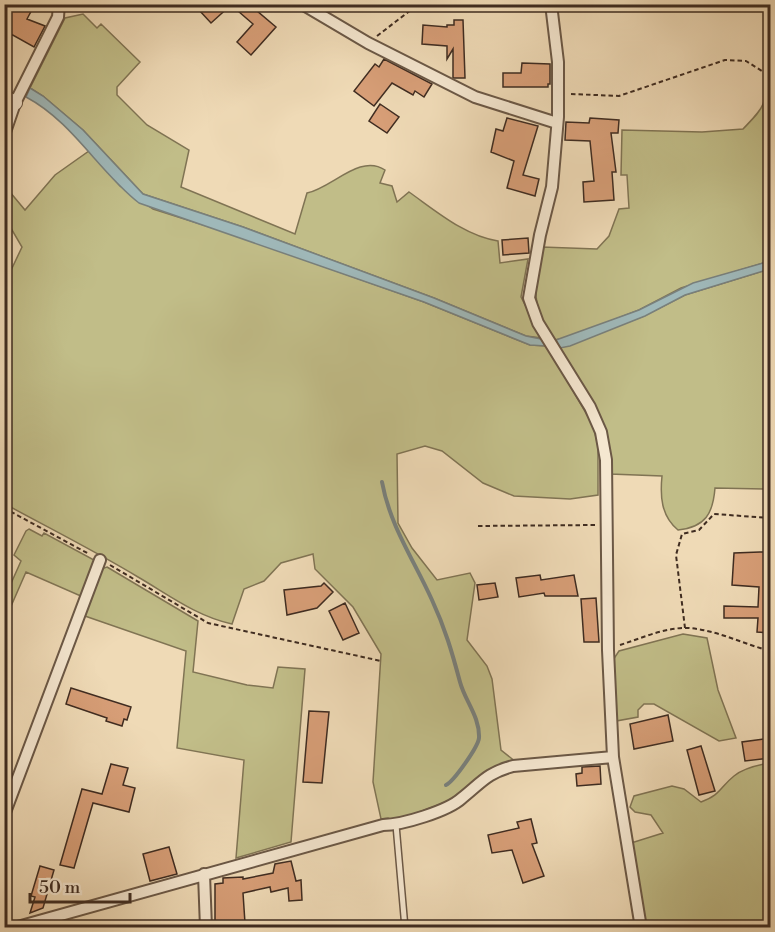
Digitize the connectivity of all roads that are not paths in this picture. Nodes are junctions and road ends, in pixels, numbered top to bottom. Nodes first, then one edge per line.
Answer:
1 (59, 4) edge
2 (303, 4) edge
3 (551, 4) edge
4 (10, 100) edge
5 (557, 123) junction
6 (4, 135) edge
7 (100, 560) road end
8 (613, 757) junction
9 (4, 815) edge
10 (396, 825) junction
11 (204, 874) junction
12 (14, 927) edge
13 (206, 927) edge
14 (405, 927) edge
15 (641, 927) edge

1 - 4 street
2 - 5 street
3 - 5 street
4 - 6 street
5 - 8 street
7 - 9 street
8 - 10 street
8 - 15 street
10 - 11 street
10 - 14 lane
11 - 12 street
11 - 13 street

